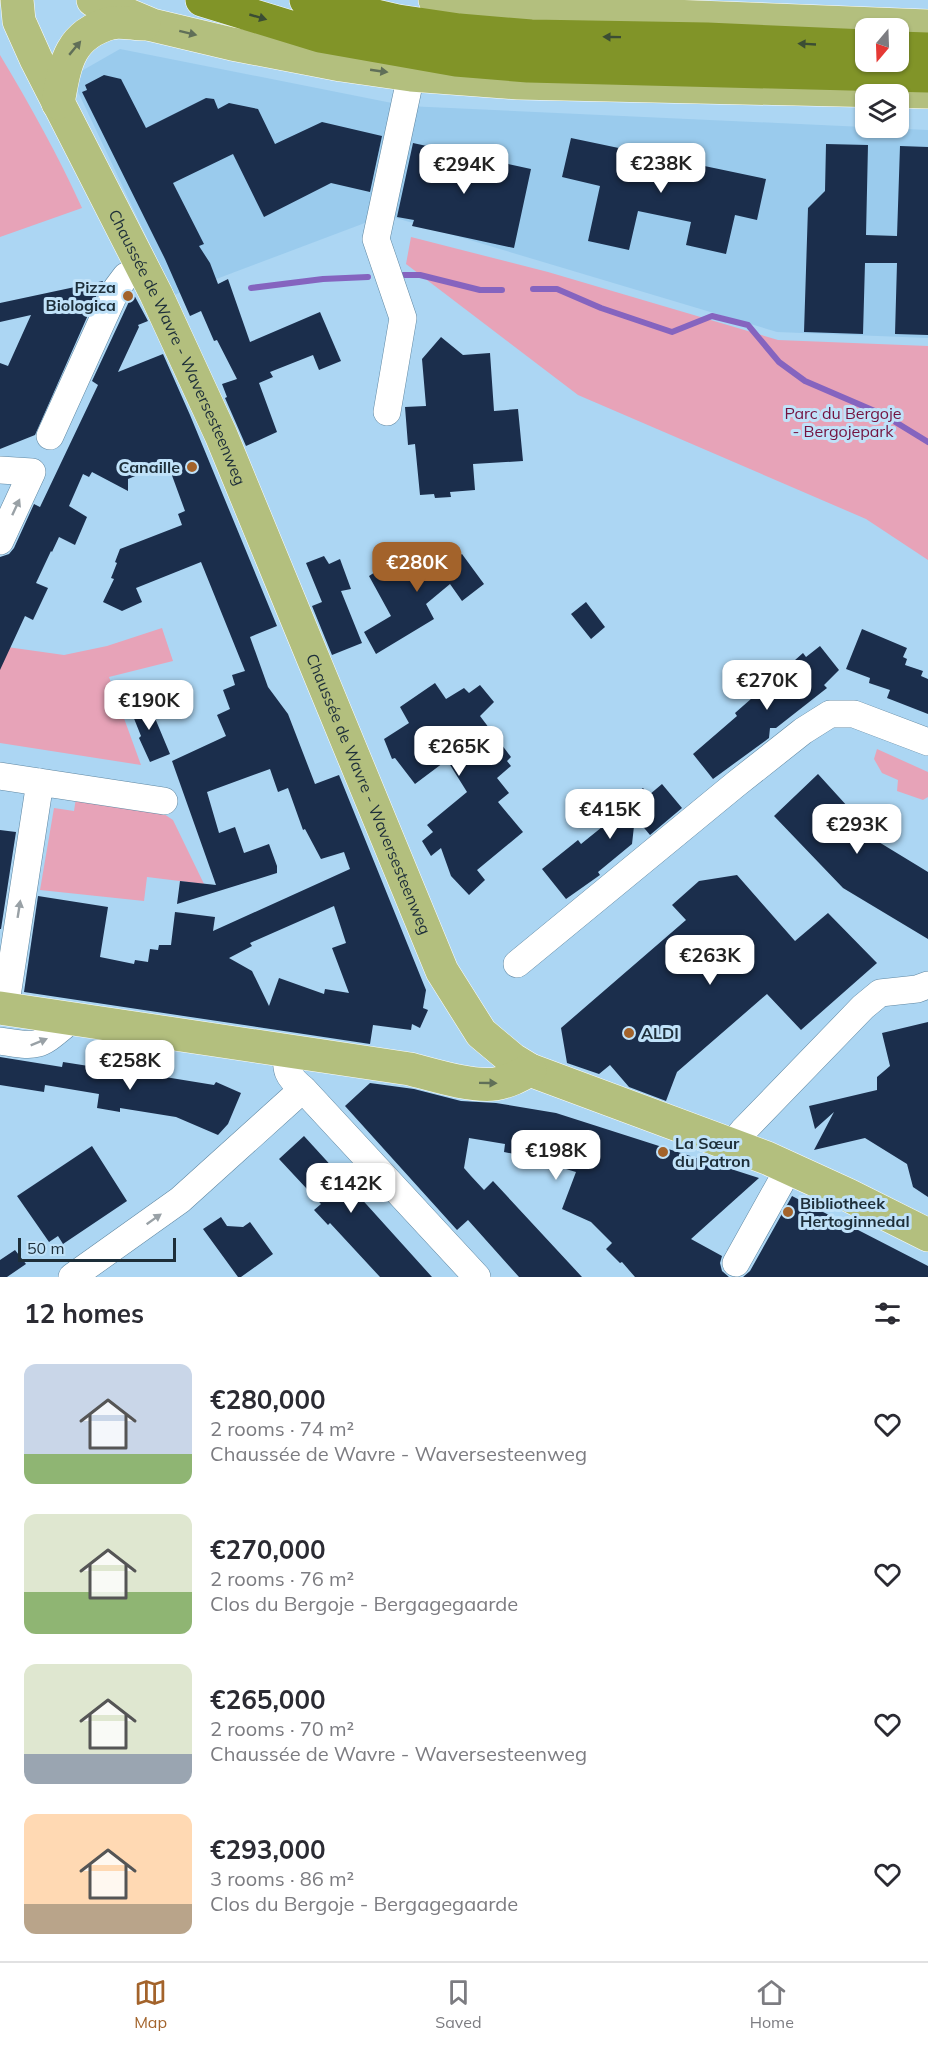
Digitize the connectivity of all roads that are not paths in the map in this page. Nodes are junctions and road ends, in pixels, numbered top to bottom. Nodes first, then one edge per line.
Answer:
1 (17, 0) edge
2 (202, 0) edge
3 (306, 0) edge
4 (435, 0) edge
5 (98, 2) edge
6 (152, 25) junction
7 (928, 26) edge
8 (855, 46) edge
9 (909, 48) edge
10 (928, 49) edge
11 (411, 75) junction
12 (928, 76) edge
13 (928, 92) edge
14 (58, 103) junction
15 (142, 268) junction
16 (387, 412) dead end
17 (50, 436) dead end
18 (0, 470) edge
19 (0, 541) edge
20 (928, 742) edge
21 (0, 776) edge
22 (40, 782) junction
23 (164, 801) dead end
24 (6, 948) edge
25 (518, 964) dead end
26 (928, 985) edge
27 (2, 1008) edge
28 (72, 1019) junction
29 (0, 1041) edge
30 (495, 1045) junction
31 (287, 1050) junction
32 (410, 1069) junction
33 (530, 1070) junction
34 (303, 1089) junction
35 (731, 1145) junction
36 (789, 1168) junction
37 (928, 1235) edge
38 (736, 1263) dead end
39 (72, 1277) edge
40 (477, 1277) edge

1 - 14 main road, Chaussée de Wavre - Waversesteenweg
2 -> 12 highway
8 -> 3 highway
4 - 7 main road
5 - 6 main road
6 -> 11 main road
14 -> 6 main road
9 - 10 highway
11 - 13 main road
11 - 16 street
14 - 15 main road, Chaussée de Wavre - Waversesteenweg
15 - 17 street
15 - 30 main road, Chaussée de Wavre - Waversesteenweg
19 -> 18 street
20 - 25 street
21 - 22 street
22 - 23 street
24 -> 22 street
24 - 27 street
26 - 35 street
27 - 28 main road
29 -> 28 street
28 - 31 main road
30 - 32 main road
30 - 33 main road, Chaussée de Wavre - Waversesteenweg
31 - 32 main road
31 - 34 street
32 -> 33 main road
33 - 35 main road, Chaussée de Wavre - Waversesteenweg
39 -> 34 street
34 - 40 street
35 - 36 main road, Chaussée de Wavre - Waversesteenweg
36 - 37 main road, Chaussée de Wavre - Waversesteenweg
36 - 38 street

